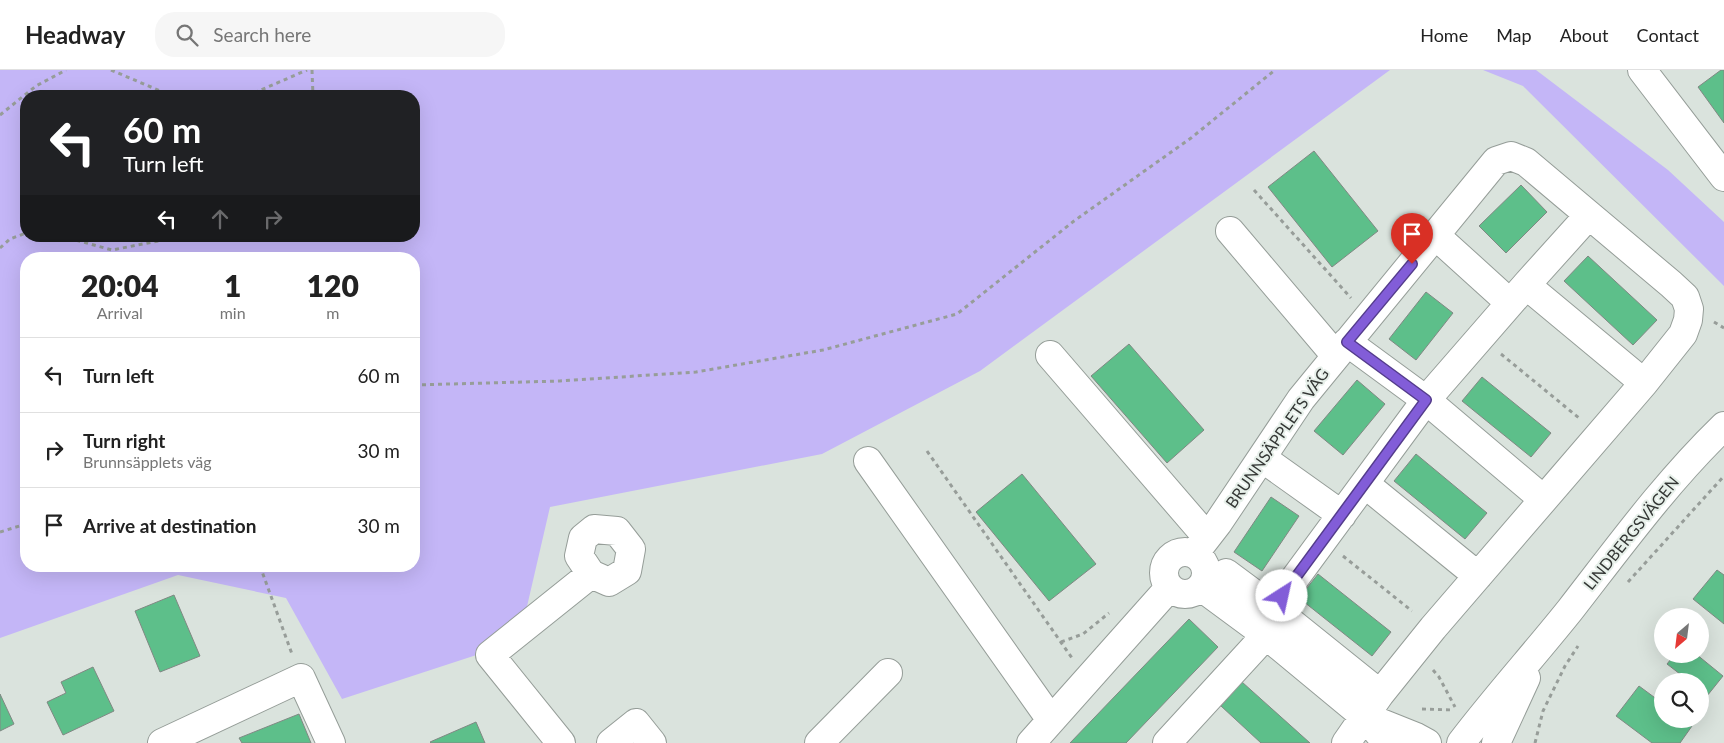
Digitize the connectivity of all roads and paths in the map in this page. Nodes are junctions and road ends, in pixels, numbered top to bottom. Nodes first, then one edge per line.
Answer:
1 (66, 70) edge
2 (111, 70) edge
3 (307, 70) edge
4 (312, 70) edge
5 (1275, 70) edge
6 (1642, 70) edge
7 (31, 90) edge
8 (158, 90) edge
9 (262, 90) edge
10 (313, 90) edge
11 (20, 99) edge
12 (0, 115) edge
13 (1724, 177) edge
14 (1254, 190) dead end
15 (1589, 215) junction
16 (1230, 231) dead end
17 (20, 235) edge
18 (1435, 235) junction
19 (82, 242) edge
20 (153, 242) edge
21 (0, 248) edge
22 (1518, 294) junction
23 (1368, 317) junction
24 (1481, 338) junction
25 (1342, 349) junction
26 (1050, 355) dead end
27 (1644, 382) junction
28 (420, 385) edge
29 (1426, 400) junction
30 (1724, 426) edge
31 (1598, 434) junction
32 (927, 451) dead end
33 (1262, 458) junction
34 (868, 461) dead end
35 (1724, 476) edge
36 (1365, 484) junction
37 (1543, 498) junction
38 (1342, 515) junction
39 (20, 526) edge
40 (0, 532) edge
41 (1323, 540) junction
42 (1201, 545) junction
43 (262, 572) edge
44 (1226, 573) dead end
45 (591, 574) dead end
46 (1478, 576) junction
47 (1201, 587) junction
48 (1624, 587) dead end
49 (1169, 588) junction
50 (1274, 608) junction
51 (1113, 610) dead end
52 (1433, 628) junction
53 (1266, 634) junction
54 (1582, 638) dead end
55 (1061, 642) junction
56 (1543, 643) junction
57 (1415, 652) junction
58 (888, 673) dead end
59 (300, 678) junction
60 (1087, 679) junction
61 (1380, 694) junction
62 (1418, 709) dead end
63 (1365, 717) junction
64 (1051, 720) junction
65 (162, 743) edge
66 (331, 743) edge
67 (561, 743) edge
68 (612, 743) edge
69 (652, 743) edge
70 (820, 743) edge
71 (1031, 743) edge
72 (1167, 743) edge
73 (1346, 743) edge
74 (1387, 743) edge
75 (1427, 743) edge
76 (1462, 743) edge
77 (1496, 743) edge
78 (1535, 743) edge

1 - 7 path
2 - 8 path
3 - 9 path
4 - 10 path
5 - 28 path
6 - 13 street
11 - 12 path
14 - 23 path
15 - 18 street, BRUNNSÄPPLETS VÄG
15 - 22 street
15 - 27 street
16 - 25 street
17 - 21 path
18 - 22 street
18 - 23 street, BRUNNSÄPPLETS VÄG
19 - 20 path
22 - 24 street
22 - 27 street
23 - 25 street, BRUNNSÄPPLETS VÄG
24 - 29 street
24 - 31 path
25 - 29 street
25 - 33 street, BRUNNSÄPPLETS VÄG
26 - 42 street
27 - 31 street
29 - 36 street
29 - 37 street
30 - 56 street, LINDBERGSVÄGEN
31 - 37 street
32 - 55 path
33 - 38 street
33 - 42 street, BRUNNSÄPPLETS VÄG
34 - 64 street
35 - 48 path
36 - 38 street
36 - 46 street
37 - 46 street
38 - 41 street
39 - 40 path
41 - 50 street
41 - 52 path
42 - 47 street
42 - 49 street
43 - 59 path
44 - 50 street
45 - 67 street
46 - 52 street
47 - 49 street
47 - 53 street
49 - 60 street
50 - 61 street
51 - 55 path
52 - 57 street
53 - 63 street
53 - 72 street
54 - 78 path
55 - 60 path
56 - 76 street, LINDBERGSVÄGEN
56 - 77 street, LINDBERGSVÄGEN
57 - 61 street
57 - 62 path
58 - 70 street
59 - 65 street
59 - 66 street
60 - 64 street
61 - 63 street
63 - 73 street
63 - 74 street
63 - 75 street
64 - 71 street
68 - 69 street

